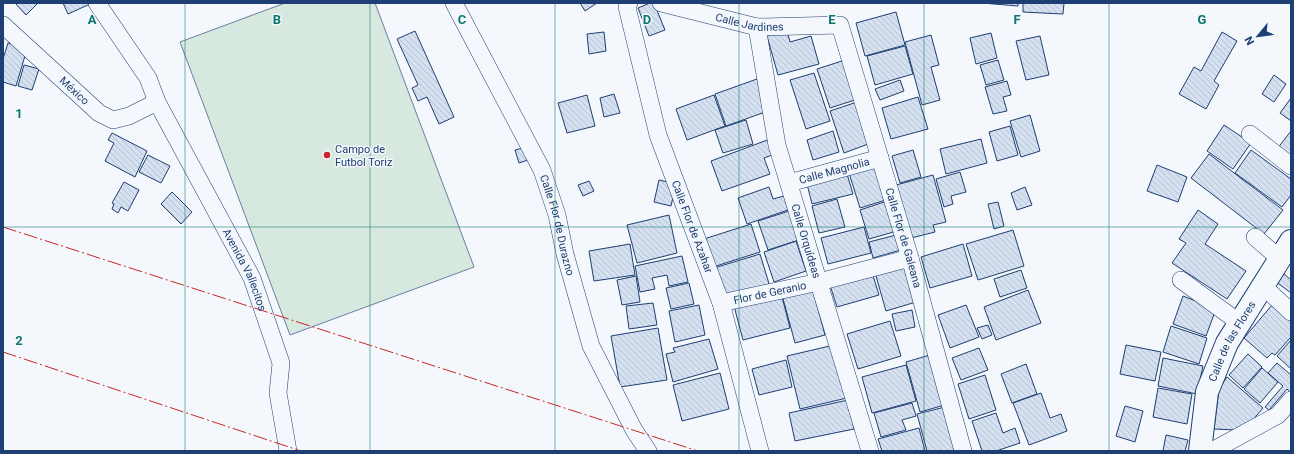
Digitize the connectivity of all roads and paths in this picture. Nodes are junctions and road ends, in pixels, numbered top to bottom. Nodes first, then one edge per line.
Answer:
1 (97, 3) edge
2 (454, 3) edge
3 (629, 3) edge
4 (661, 3) edge
5 (3, 25) edge
6 (840, 25) joint
7 (757, 27) junction
8 (157, 102) junction
9 (1250, 134) dead end
10 (880, 158) junction
11 (1291, 166) edge
12 (789, 183) junction
13 (1255, 237) dead end
14 (1286, 250) edge
15 (910, 258) junction
16 (1181, 280) dead end
17 (819, 282) junction
18 (1263, 286) junction
19 (721, 303) junction
20 (1291, 312) edge
21 (1240, 323) junction
22 (1291, 400) edge
23 (288, 451) edge
24 (648, 451) edge
25 (760, 451) edge
26 (870, 451) edge
27 (964, 451) edge
28 (1200, 451) edge
29 (1212, 451) edge

1 - 8 street, Avenida Vallecitos
2 - 24 street, Calle Flor de Durazno
3 - 19 street, Calle Flor de Azahar
4 - 7 street, Calle Jardines
5 - 8 street, México
6 - 7 street, Calle Jardines
6 - 10 street, Calle Flor de Galeana
7 - 12 street, Calle Orquídeas
8 - 23 street, Avenida Vallecitos
9 - 11 street
10 - 12 street, Calle Magnolia
10 - 15 street, Calle Flor de Galeana
12 - 17 street, Calle Orquídeas
13 - 14 street
14 - 18 street, Calle de las Flores
15 - 17 street, Flor de Geranio
15 - 27 street, Calle Flor de Galeana
16 - 21 street
17 - 19 street, Flor de Geranio
17 - 26 street, Calle Orquídeas
18 - 20 street
18 - 21 street, Calle de las Flores
19 - 25 street, Calle Flor de Azahar
21 - 28 street, Calle de las Flores
22 - 29 street

